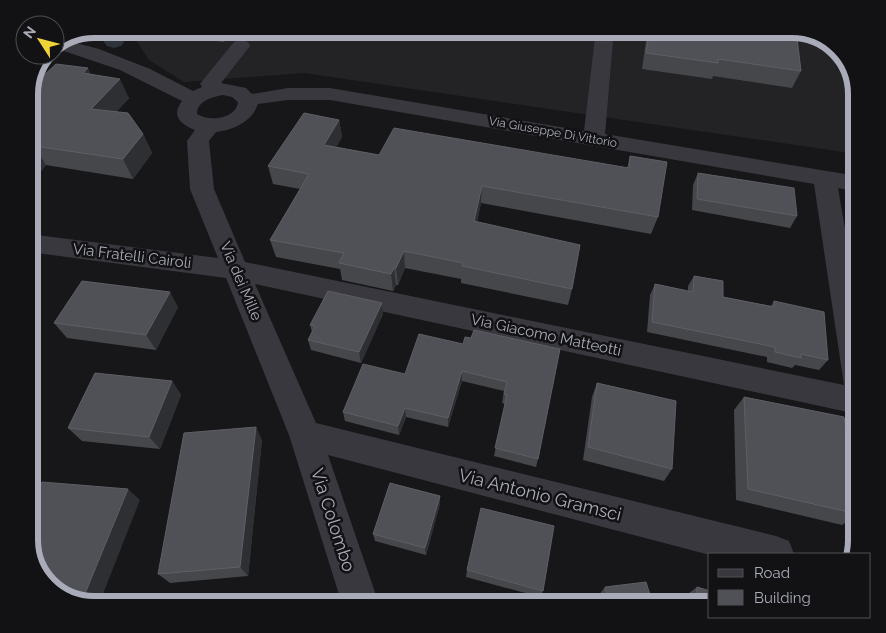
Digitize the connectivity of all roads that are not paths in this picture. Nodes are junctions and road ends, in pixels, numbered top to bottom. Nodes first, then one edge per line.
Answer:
1 (604, 38) edge
2 (66, 45) edge
3 (241, 46) dead end
4 (88, 50) junction
5 (68, 69) edge
6 (214, 90) junction
7 (193, 100) junction
8 (248, 100) junction
9 (209, 126) junction
10 (594, 139) junction
11 (825, 179) junction
12 (848, 183) edge
13 (38, 244) edge
14 (236, 270) junction
15 (848, 324) edge
16 (848, 399) edge
17 (305, 435) junction
18 (772, 553) edge
19 (357, 596) edge

1 - 10 street
2 - 4 street
3 - 6 street
4 - 5 street
4 - 7 street
6 - 7 street
6 - 8 street
7 - 9 street
8 - 9 street
8 - 10 street, Via Giuseppe Di Vittorio
9 - 14 street, Via dei Mille
10 - 11 street, Via Giuseppe Di Vittorio
11 - 12 street, Via Giuseppe Di Vittorio
11 - 15 street
13 - 14 street, Via Fratelli Cairoli
14 - 16 street, Via Giacomo Matteotti
14 - 17 street, Via dei Mille
17 - 18 street, Via Antonio Gramsci
17 - 19 street, Via Colombo

